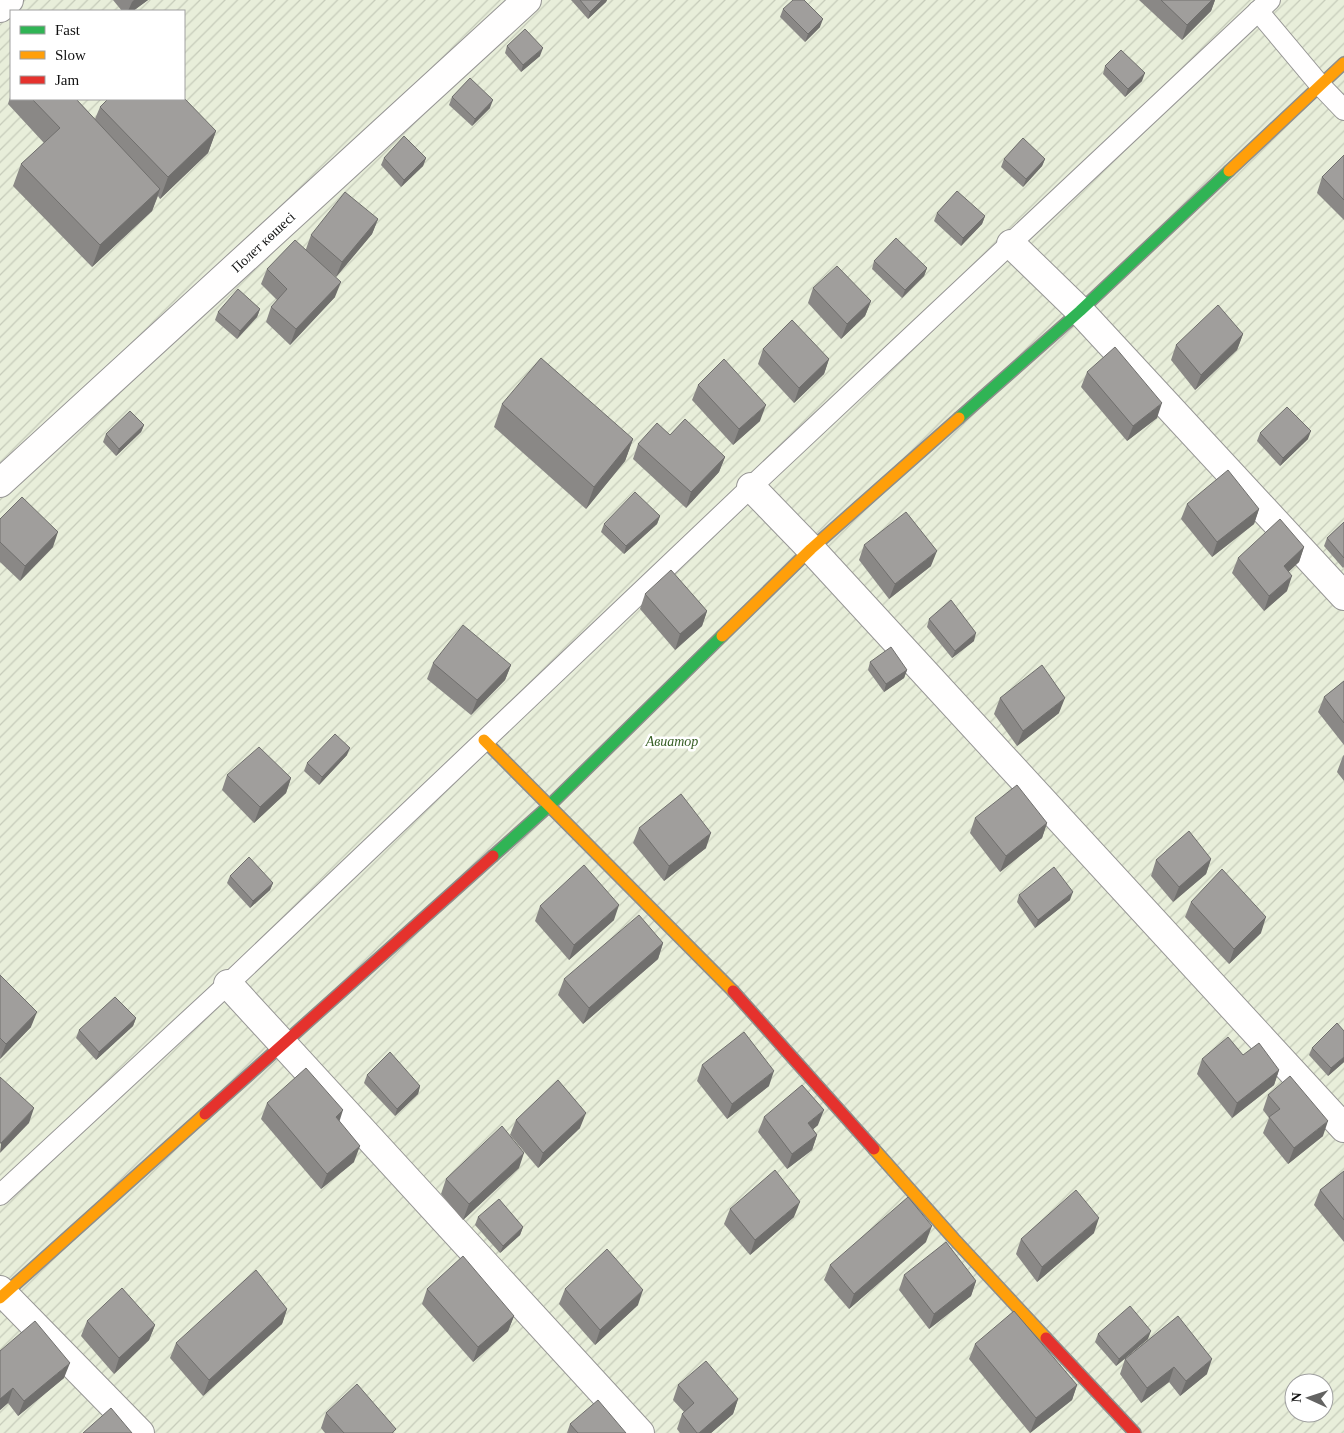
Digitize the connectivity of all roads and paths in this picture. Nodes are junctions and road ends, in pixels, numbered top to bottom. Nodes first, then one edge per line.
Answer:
1 (9, 0) edge
2 (527, 0) edge
3 (1264, 6) edge
4 (0, 8) edge
5 (1344, 63) edge
6 (1320, 86) junction
7 (1344, 110) edge
8 (1011, 244) junction
9 (1080, 311) junction
10 (0, 484) edge
11 (751, 487) junction
12 (810, 549) junction
13 (1344, 596) edge
14 (484, 740) junction
15 (550, 805) junction
16 (228, 984) junction
17 (284, 1044) junction
18 (1344, 1128) edge
19 (0, 1195) edge
20 (1, 1294) edge
21 (140, 1433) edge
22 (640, 1433) edge
23 (1135, 1433) edge

1 - 4 street
2 - 10 street, Полет көшесі
3 - 6 lane
3 - 8 lane
5 - 6 street
6 - 7 lane
6 - 9 street
8 - 9 street
8 - 11 lane
9 - 12 street
9 - 13 street
11 - 12 street
11 - 14 lane
12 - 15 street
12 - 18 street
14 - 15 street
14 - 16 lane
15 - 17 street
15 - 23 street
16 - 17 street
16 - 19 lane
17 - 20 street
17 - 22 street
20 - 21 street

